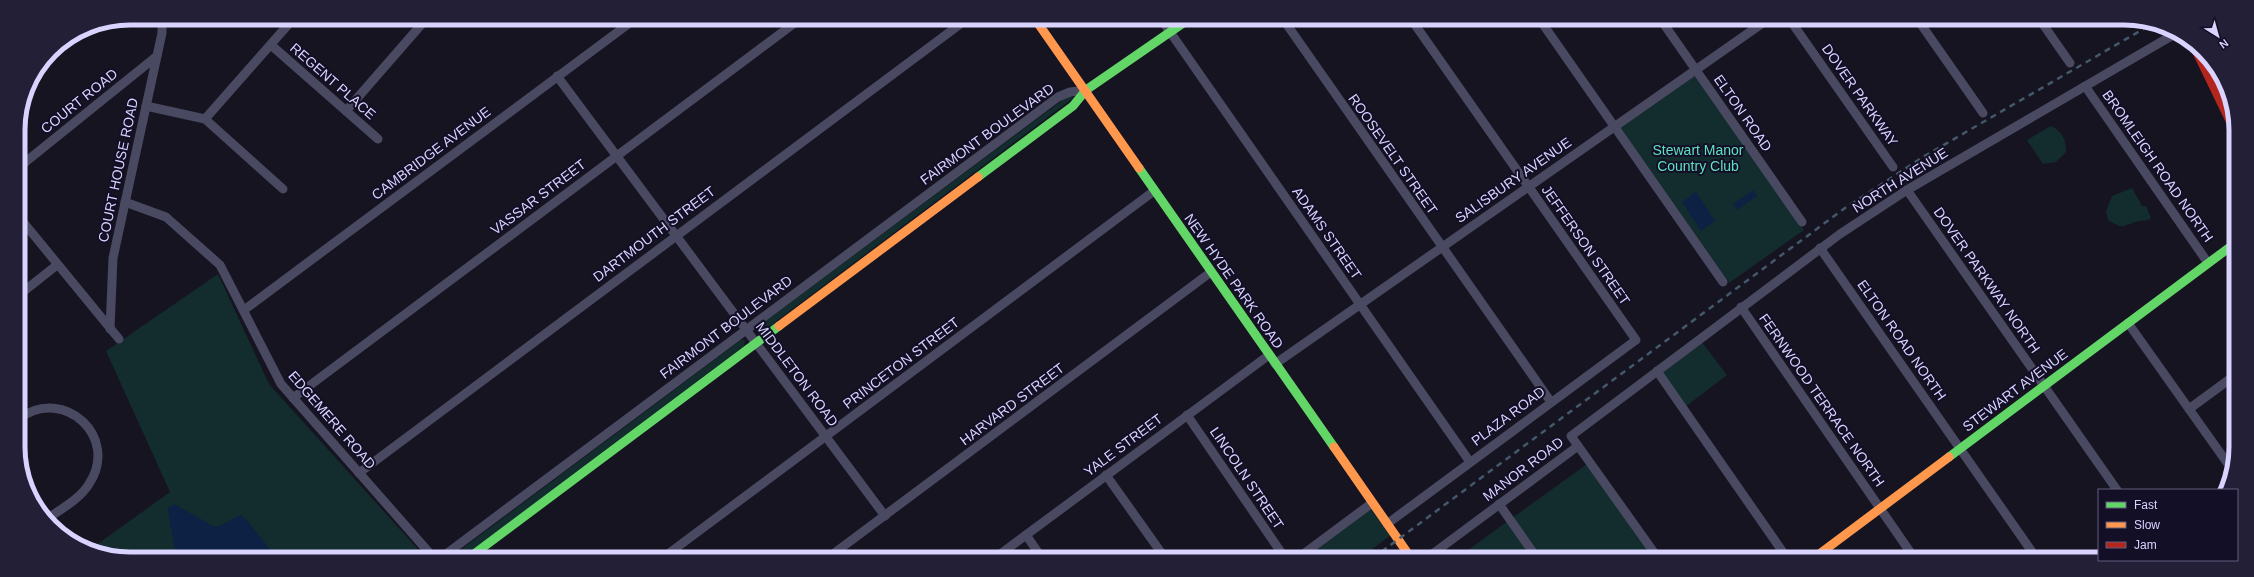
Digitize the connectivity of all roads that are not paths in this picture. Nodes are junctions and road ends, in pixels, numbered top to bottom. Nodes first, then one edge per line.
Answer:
1 (162, 25) edge
2 (288, 25) edge
3 (421, 25) edge
4 (627, 25) edge
5 (792, 25) edge
6 (959, 25) edge
7 (1039, 25) edge
8 (1165, 25) edge
9 (1180, 25) edge
10 (1286, 25) edge
11 (1415, 25) edge
12 (1543, 25) edge
13 (1665, 25) edge
14 (1760, 25) edge
15 (1794, 25) edge
16 (1921, 25) edge
17 (2043, 25) edge
18 (1170, 32) junction
19 (2171, 36) edge
20 (271, 45) junction
21 (157, 56) junction
22 (2070, 63) dead end
23 (2209, 68) edge
24 (1696, 69) junction
25 (557, 76) junction
26 (2085, 86) junction
27 (1086, 90) junction
28 (146, 106) junction
29 (346, 111) junction
30 (1983, 113) dead end
31 (2228, 114) edge
32 (205, 119) junction
33 (1614, 126) junction
34 (378, 139) dead end
35 (616, 156) junction
36 (25, 162) edge
37 (1893, 167) dead end
38 (1527, 186) junction
39 (283, 189) dead end
40 (1907, 190) junction
41 (1154, 191) junction
42 (125, 202) junction
43 (1802, 222) dead end
44 (25, 224) edge
45 (676, 236) junction
46 (1441, 247) junction
47 (1820, 248) junction
48 (2229, 248) edge
49 (2208, 263) junction
50 (57, 264) junction
51 (1211, 272) junction
52 (1723, 282) dead end
53 (25, 290) edge
54 (1360, 304) junction
55 (1741, 307) junction
56 (244, 310) junction
57 (2128, 323) junction
58 (110, 329) junction
59 (1628, 329) joint
60 (746, 330) junction
61 (119, 339) dead end
62 (756, 343) junction
63 (1269, 355) junction
64 (1275, 364) junction
65 (1657, 371) junction
66 (2229, 380) edge
67 (2044, 386) junction
68 (293, 398) junction
69 (1551, 402) junction
70 (2189, 409) junction
71 (25, 415) edge
72 (1187, 415) junction
73 (826, 436) junction
74 (1578, 446) junction
75 (1960, 449) junction
76 (1470, 462) junction
77 (2228, 463) edge
78 (359, 473) junction
79 (1106, 475) junction
80 (2116, 489) edge
81 (1372, 503) junction
82 (1499, 504) junction
83 (1880, 508) junction
84 (51, 516) edge
85 (885, 516) junction
86 (1387, 524) junction
87 (1026, 535) junction
88 (429, 552) edge
89 (449, 552) edge
90 (477, 552) edge
91 (671, 552) edge
92 (837, 552) edge
93 (1003, 552) edge
94 (1038, 552) edge
95 (1161, 552) edge
96 (1281, 552) edge
97 (1306, 552) edge
98 (1407, 552) edge
99 (1435, 552) edge
100 (1533, 552) edge
101 (1654, 552) edge
102 (1783, 552) edge
103 (1822, 552) edge
104 (1911, 552) edge
105 (2032, 552) edge

1 - 21 street, COURT HOUSE ROAD
2 - 20 street
3 - 29 street
4 - 25 street, CAMBRIDGE AVENUE
5 - 35 street, VASSAR STREET
6 - 45 street, DARTMOUTH STREET
7 - 27 main road, NEW HYDE PARK ROAD
8 - 18 street, ADAMS STREET
9 - 18 main road
10 - 46 street, ROOSEVELT STREET
11 - 38 street, JEFFERSON STREET
12 - 33 street
13 - 24 street, ELTON ROAD
14 - 24 street, SALISBURY AVENUE
15 - 37 street, DOVER PARKWAY
16 - 30 street
17 - 22 street
18 - 27 main road
18 - 54 street, ADAMS STREET
19 - 26 street, NORTH AVENUE
20 - 29 street, REGENT PLACE
20 - 32 street
21 - 28 street, COURT HOUSE ROAD
21 - 36 street, COURT ROAD
23 - 31 main road
24 - 33 street, SALISBURY AVENUE
24 - 43 street, ELTON ROAD
25 - 35 street, MIDDLETON ROAD
25 - 56 street, CAMBRIDGE AVENUE
26 - 40 street, NORTH AVENUE
26 - 49 street, BROMLEIGH ROAD NORTH
27 - 41 main road, NEW HYDE PARK ROAD
27 - 60 street, FAIRMONT BOULEVARD
27 - 62 main road, FAIRMONT BOULEVARD
28 - 32 street
28 - 42 street, COURT HOUSE ROAD
29 - 34 street, REGENT PLACE
32 - 39 street
33 - 38 street, SALISBURY AVENUE
33 - 52 street
35 - 45 street, MIDDLETON ROAD
35 - 68 street, VASSAR STREET
38 - 46 street, SALISBURY AVENUE
38 - 59 street, JEFFERSON STREET
40 - 47 street, NORTH AVENUE
40 - 67 street, DOVER PARKWAY NORTH
41 - 51 main road, NEW HYDE PARK ROAD
41 - 73 street, PRINCETON STREET
42 - 56 street, EDGEMERE ROAD
42 - 58 street, COURT HOUSE ROAD
44 - 50 street
45 - 60 street, MIDDLETON ROAD
45 - 78 street, DARTMOUTH STREET
46 - 54 street, SALISBURY AVENUE
46 - 69 street, ROOSEVELT STREET
47 - 55 street, NORTH AVENUE
47 - 75 street, ELTON ROAD NORTH
48 - 49 main road, STEWART AVENUE
49 - 57 main road, STEWART AVENUE
50 - 53 street
50 - 58 street
51 - 63 main road, NEW HYDE PARK ROAD
51 - 85 street, HARVARD STREET
54 - 64 street, SALISBURY AVENUE
54 - 76 street, ADAMS STREET
55 - 65 street, NORTH AVENUE
55 - 83 street, FERNWOOD TERRACE NORTH
56 - 68 street, EDGEMERE ROAD
57 - 67 main road, STEWART AVENUE
57 - 70 street
58 - 61 street
59 - 69 street, PLAZA ROAD
60 - 62 street, MIDDLETON ROAD
60 - 89 street, FAIRMONT BOULEVARD
62 - 73 street, MIDDLETON ROAD
62 - 90 main road, FAIRMONT BOULEVARD
63 - 64 main road, NEW HYDE PARK ROAD
63 - 72 street, YALE STREET
64 - 81 main road, NEW HYDE PARK ROAD
65 - 74 street, MANOR ROAD
65 - 102 street
66 - 70 street
67 - 75 main road, STEWART AVENUE
67 - 80 street, DOVER PARKWAY NORTH
68 - 78 street, EDGEMERE ROAD
69 - 76 street, PLAZA ROAD
70 - 77 street
71 - 84 street
72 - 79 street, YALE STREET
72 - 96 street, LINCOLN STREET
73 - 85 street, MIDDLETON ROAD
73 - 91 street, PRINCETON STREET
74 - 82 street, MANOR ROAD
74 - 101 street
75 - 83 main road, STEWART AVENUE
75 - 105 street, ELTON ROAD NORTH
76 - 86 street, PLAZA ROAD
78 - 88 street, EDGEMERE ROAD
79 - 87 street, YALE STREET
79 - 95 street
81 - 86 main road, NEW HYDE PARK ROAD
81 - 97 street
82 - 99 street, MANOR ROAD
82 - 100 street
83 - 103 main road, STEWART AVENUE
83 - 104 street, FERNWOOD TERRACE NORTH
85 - 92 street, HARVARD STREET
86 - 98 main road, NEW HYDE PARK ROAD
87 - 93 street, YALE STREET
87 - 94 street

